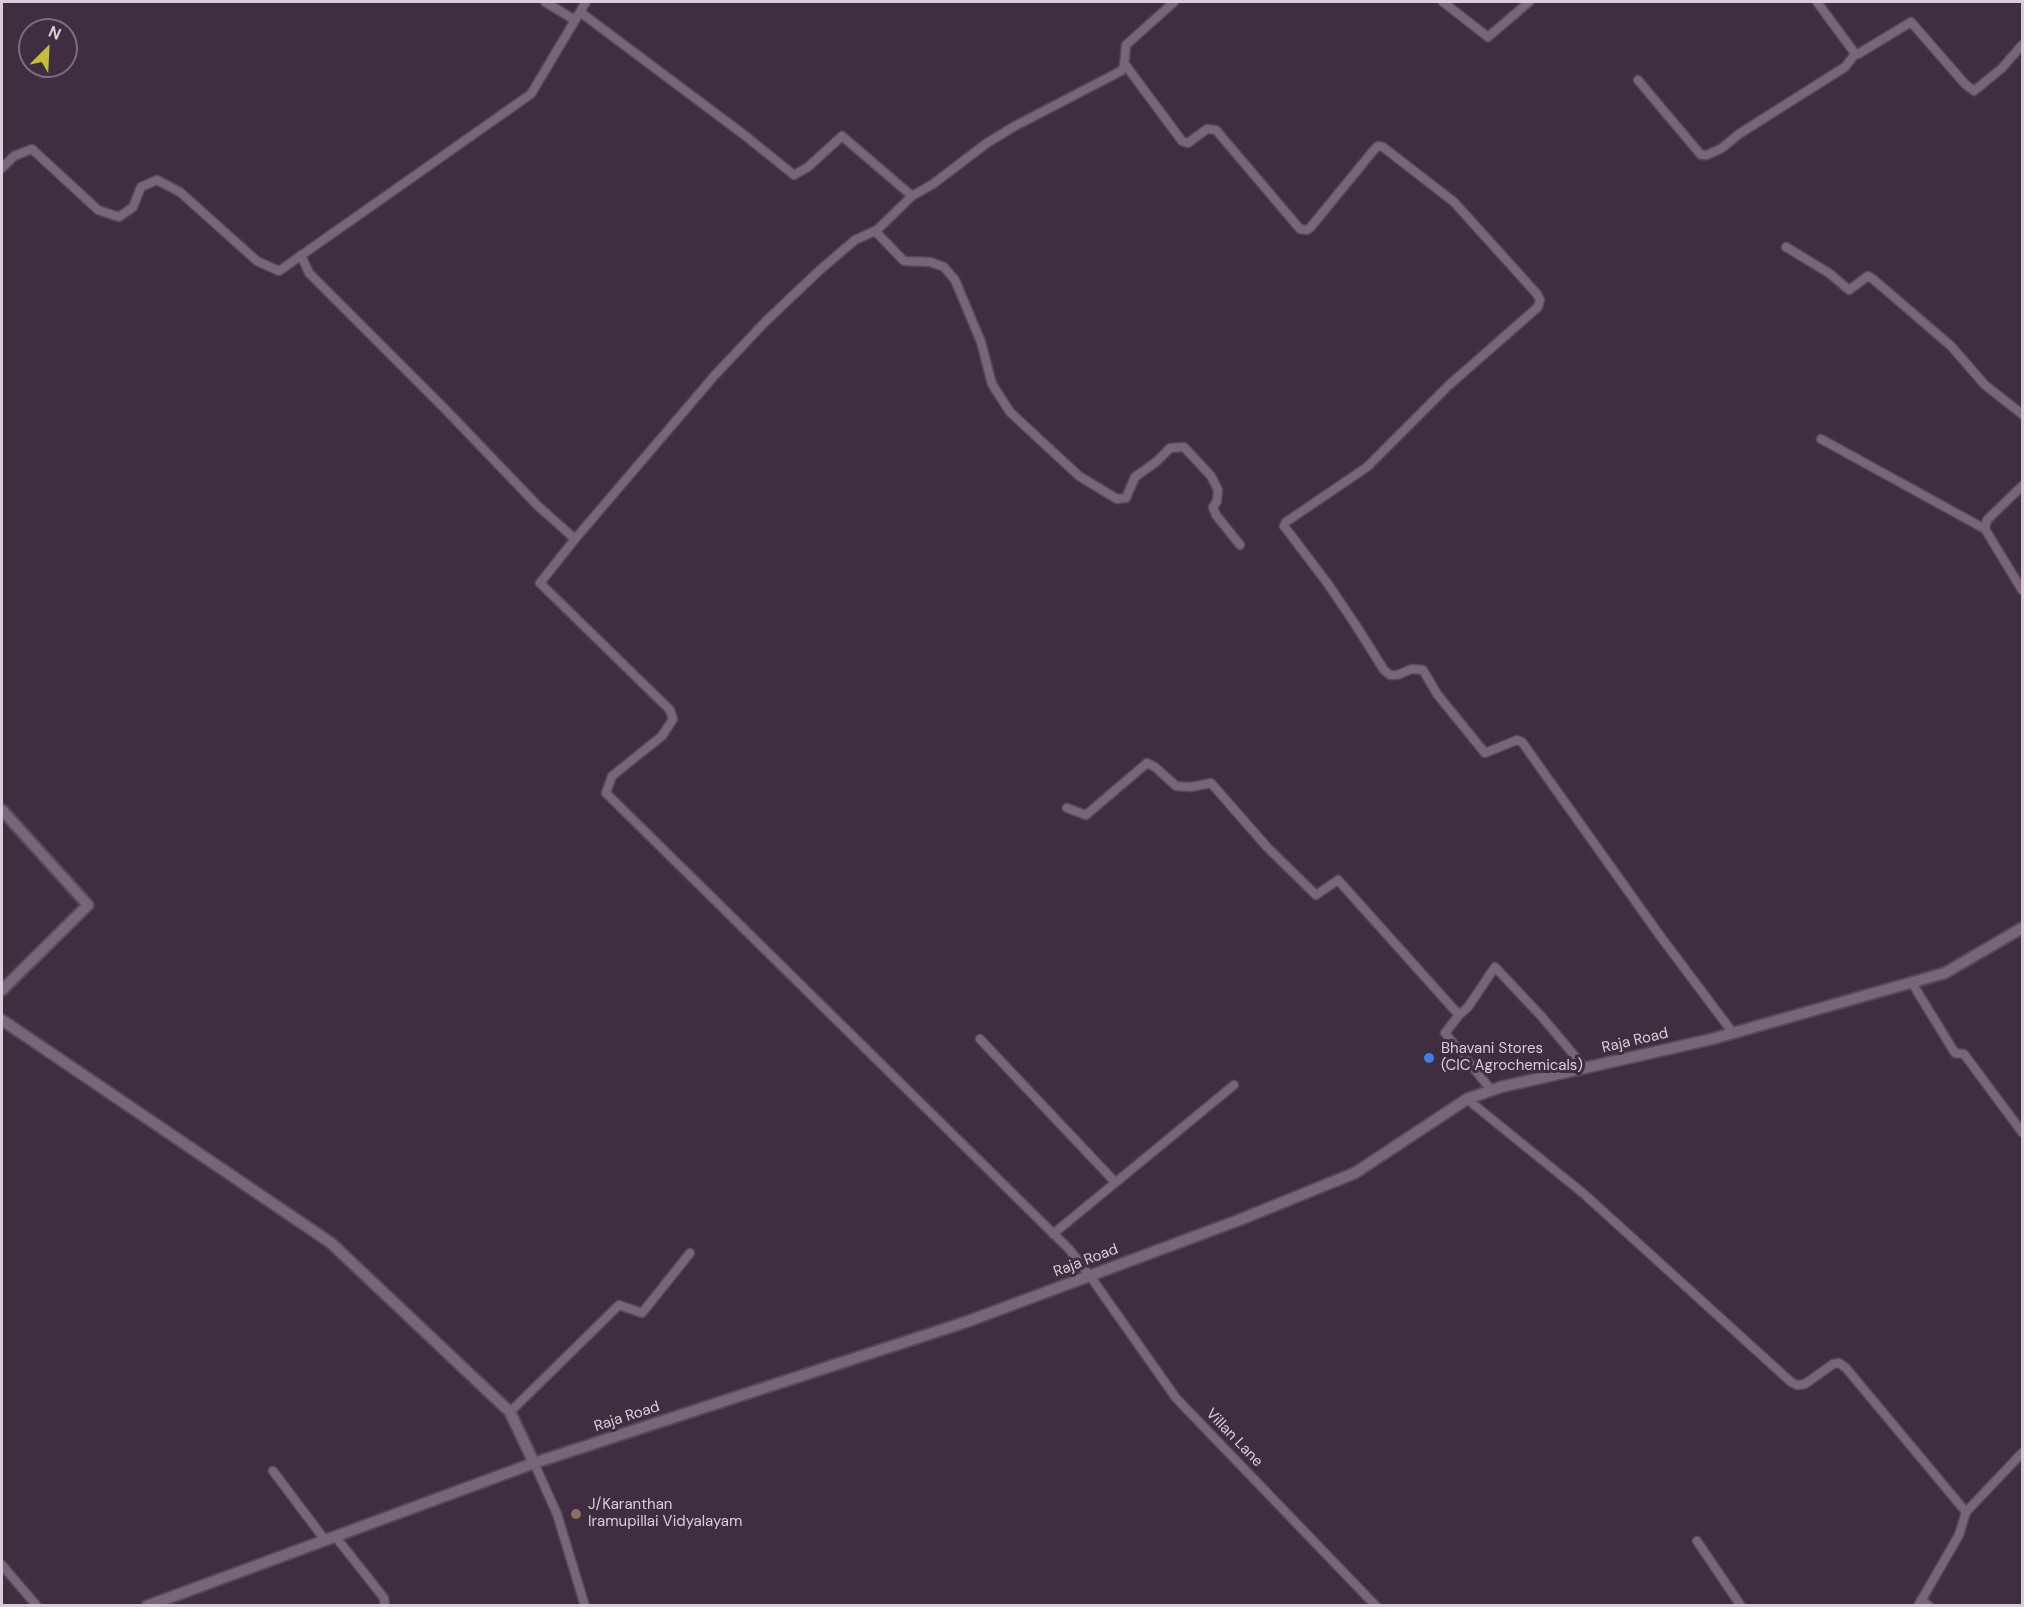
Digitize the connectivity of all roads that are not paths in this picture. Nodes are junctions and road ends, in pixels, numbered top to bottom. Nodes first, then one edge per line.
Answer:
1 (545, 2) edge
2 (586, 2) edge
3 (1174, 2) edge
4 (1443, 2) edge
5 (1529, 2) edge
6 (1817, 2) edge
7 (577, 16) junction
8 (2022, 45) edge
9 (1856, 53) junction
10 (1124, 63) junction
11 (1638, 80) dead end
12 (2, 168) edge
13 (912, 196) junction
14 (875, 231) junction
15 (1786, 247) dead end
16 (301, 255) junction
17 (2022, 414) edge
18 (1821, 439) dead end
19 (2022, 486) edge
20 (1985, 529) junction
21 (575, 538) junction
22 (1240, 545) dead end
23 (2022, 590) edge
24 (1067, 808) dead end
25 (2, 810) edge
26 (2022, 930) edge
27 (1912, 983) junction
28 (2, 990) edge
29 (1459, 1015) junction
30 (2, 1020) edge
31 (1733, 1033) junction
32 (980, 1038) dead end
33 (1585, 1068) junction
34 (1234, 1085) dead end
35 (1492, 1091) junction
36 (1467, 1100) junction
37 (2022, 1132) edge
38 (1115, 1182) junction
39 (1053, 1233) junction
40 (690, 1253) dead end
41 (1090, 1276) junction
42 (510, 1412) junction
43 (2022, 1453) edge
44 (534, 1463) junction
45 (273, 1471) dead end
46 (1966, 1512) junction
47 (330, 1538) junction
48 (1697, 1541) dead end
49 (2, 1565) edge
50 (1922, 1604) edge
51 (37, 1605) edge
52 (147, 1605) edge
53 (385, 1605) edge
54 (585, 1605) edge
55 (1376, 1605) edge
56 (1741, 1605) edge

1 - 7 street
2 - 7 street
3 - 10 street
4 - 5 street
6 - 9 street
7 - 13 street
7 - 16 street
8 - 9 street
9 - 11 street
10 - 13 street
10 - 31 street
12 - 16 street
13 - 14 street
14 - 21 street
14 - 22 street
15 - 17 street
16 - 21 street
18 - 20 street
19 - 20 street
20 - 23 street
21 - 39 street, Villan Lane
24 - 29 street
25 - 28 street
26 - 27 street, Raja Road
27 - 31 street, Raja Road
27 - 37 street
29 - 33 street
29 - 35 street
30 - 42 street
31 - 33 street, Raja Road
32 - 38 street
33 - 35 street, Raja Road
34 - 38 street
35 - 36 street, Raja Road
36 - 41 street, Raja Road
36 - 46 street
38 - 39 street
39 - 41 street, Villan Lane
40 - 42 street
41 - 44 street, Raja Road
41 - 55 street, Villan Lane
42 - 44 street
43 - 46 street
44 - 47 street, Raja Road
44 - 54 street
45 - 47 street
46 - 50 street
47 - 52 street, Raja Road
47 - 53 street
48 - 56 street
49 - 51 street

